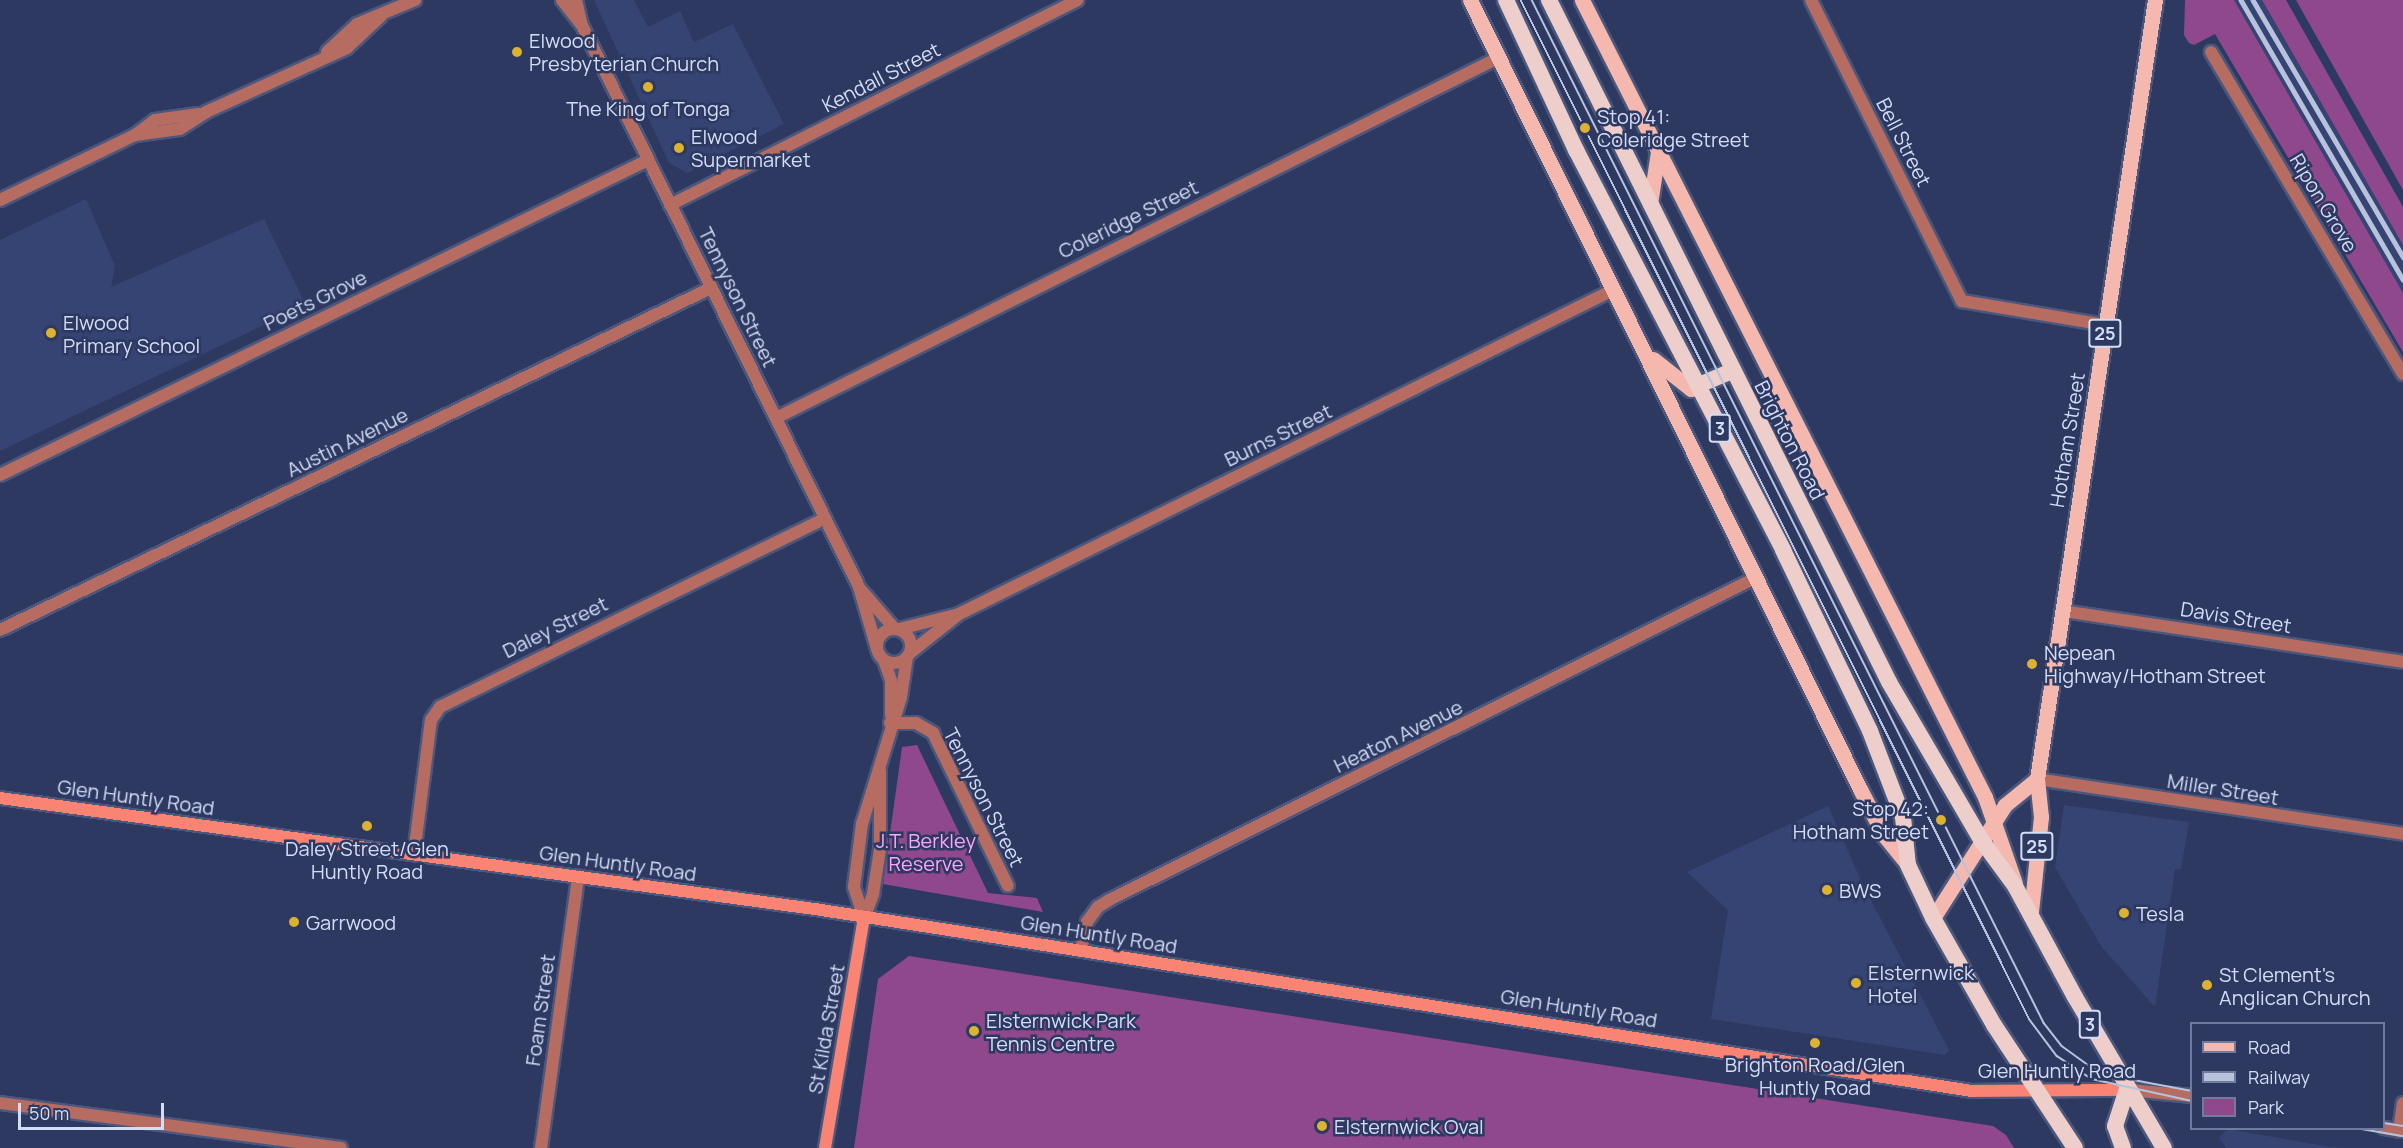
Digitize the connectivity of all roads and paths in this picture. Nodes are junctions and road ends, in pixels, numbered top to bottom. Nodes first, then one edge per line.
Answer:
1 (415, 0) edge
2 (562, 0) edge
3 (576, 0) edge
4 (1077, 0) edge
5 (1470, 0) edge
6 (1506, 0) edge
7 (1549, 0) edge
8 (1582, 0) edge
9 (1812, 0) edge
10 (2155, 0) edge
11 (582, 25) junction
12 (2211, 52) dead end
13 (1498, 58) junction
14 (1658, 152) junction
15 (648, 160) junction
16 (0, 200) edge
17 (1650, 204) junction
18 (670, 205) junction
19 (711, 288) junction
20 (1613, 290) junction
21 (2106, 325) junction
22 (1646, 353) junction
23 (1732, 371) junction
24 (2403, 374) edge
25 (1699, 386) junction
26 (776, 418) junction
27 (0, 475) edge
28 (825, 518) junction
29 (1757, 577) junction
30 (859, 586) junction
31 (2063, 611) junction
32 (959, 614) junction
33 (897, 629) junction
34 (0, 630) edge
35 (880, 654) junction
36 (909, 655) junction
37 (2403, 662) edge
38 (890, 723) junction
39 (880, 768) junction
40 (2037, 779) junction
41 (0, 798) edge
42 (1995, 820) junction
43 (2403, 834) edge
44 (1982, 841) junction
45 (414, 854) junction
46 (1908, 865) junction
47 (578, 877) junction
48 (1008, 886) dead end
49 (2015, 886) junction
50 (2031, 912) junction
51 (864, 918) junction
52 (1933, 918) junction
53 (1081, 950) junction
54 (2129, 1090) junction
55 (2037, 1093) junction
56 (2190, 1096) edge
57 (2403, 1102) edge
58 (0, 1103) edge
59 (2385, 1128) edge
60 (2401, 1131) edge
61 (341, 1148) edge
62 (541, 1148) edge
63 (825, 1148) edge
64 (2075, 1148) edge
65 (2122, 1148) edge
66 (2164, 1148) edge

1 - 16 street
2 - 11 street, Tennyson Street
3 - 11 street, Tennyson Street
4 - 18 street, Kendall Street
5 - 13 main road
6 - 25 highway, 3
7 - 17 highway, Brighton Road / 3
8 - 14 main road, Brighton Road
9 - 21 street, Bell Street
10 - 21 main road, Hotham Street / 25
11 - 15 street, Tennyson Street
12 - 24 street, Ripon Grove
13 - 20 main road
13 - 26 street, Coleridge Street
14 - 17 main road
14 - 42 main road, Brighton Road
15 - 18 street, Tennyson Street
15 - 27 street, Poets Grove
17 - 23 highway, Brighton Road / 3
18 - 19 street, Tennyson Street
19 - 26 street, Tennyson Street
19 - 34 street, Austin Avenue
20 - 22 main road
20 - 32 street, Burns Street
21 - 31 main road, Hotham Street / 25
22 - 25 main road
22 - 29 main road
23 - 25 highway
23 - 44 highway, Brighton Road / 3
25 - 46 highway, 3
26 - 28 street, Tennyson Street
28 - 30 street, Tennyson Street
28 - 45 street, Daley Street
29 - 46 main road
29 - 53 street, Heaton Avenue
30 - 33 street, Tennyson Street
30 - 35 street, Tennyson Street
31 - 37 street, Davis Street
31 - 40 main road, Hotham Street / 25
32 - 33 street, Burns Street
32 - 36 street, Burns Street
33 - 35 street
33 - 36 street, Tennyson Street
35 - 36 street
35 - 38 street, Tennyson Street
36 - 38 street
38 - 39 street, St Kilda Street
38 - 48 street, Tennyson Street
39 - 51 street, St Kilda Street
39 - 51 street, St Kilda Street
40 - 42 main road, 25
40 - 43 street, Miller Street
40 - 50 main road, Hotham Street / 25
41 - 45 main road, Glen Huntly Road
42 - 44 main road, 25
42 - 49 main road, Brighton Road
44 - 49 highway, Brighton Road / 3
44 - 52 main road, 25
45 - 47 main road, Glen Huntly Road
46 - 52 highway, 3
47 - 51 main road, Glen Huntly Road
47 - 62 street, Foam Street
49 - 50 highway, Brighton Road / 3
50 - 54 highway, Brighton Road / 3
51 - 53 main road, Glen Huntly Road
51 - 63 main road, St Kilda Street
52 - 55 highway, 3
53 - 55 main road, Glen Huntly Road
54 - 55 main road, Glen Huntly Road
54 - 56 street, Glen Huntly Road
54 - 65 highway
54 - 66 highway, 3
55 - 64 highway, 3
57 - 60 street
58 - 61 street
59 - 60 street

